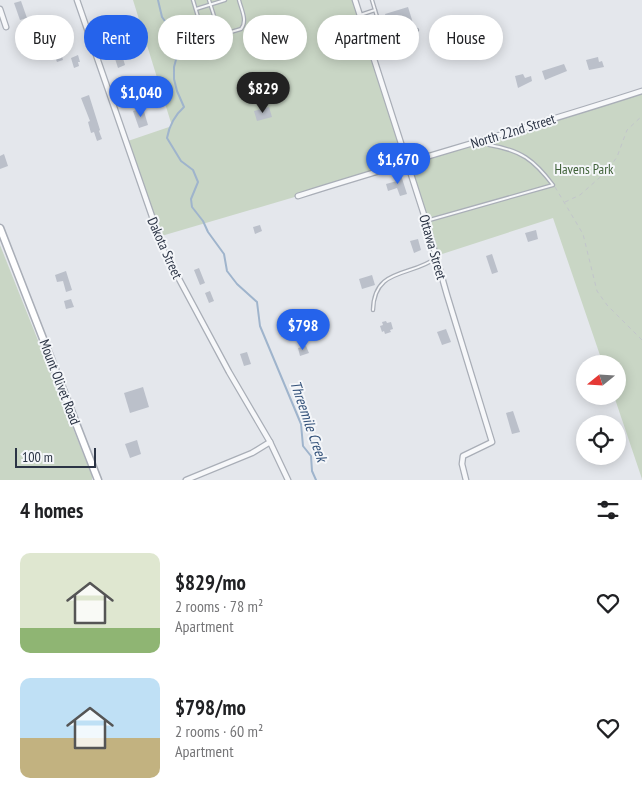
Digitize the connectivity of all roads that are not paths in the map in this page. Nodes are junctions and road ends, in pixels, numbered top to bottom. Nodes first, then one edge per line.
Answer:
1 (77, 0) edge
2 (193, 0) edge
3 (209, 0) edge
4 (226, 0) edge
5 (239, 0) edge
6 (355, 0) edge
7 (372, 0) edge
8 (211, 4) junction
9 (0, 9) edge
10 (196, 9) junction
11 (375, 10) junction
12 (198, 15) edge
13 (214, 15) edge
14 (360, 15) joint
15 (377, 15) edge
16 (6, 27) dead end
17 (233, 31) edge
18 (374, 60) edge
19 (642, 91) edge
20 (486, 140) junction
21 (406, 162) junction
22 (298, 196) dead end
23 (426, 222) junction
24 (0, 228) edge
25 (436, 258) junction
26 (373, 310) dead end
27 (270, 442) junction
28 (98, 480) edge
29 (186, 480) edge
30 (288, 480) edge
31 (466, 480) edge

1 - 27 street, Dakota Street
2 - 10 lane
3 - 8 lane
4 - 8 lane
5 - 17 lane
6 - 14 street, Ottawa Street
7 - 11 lane
8 - 10 lane
8 - 13 lane
9 - 16 street
10 - 12 lane
11 - 14 lane
11 - 15 lane
18 - 21 street, Ottawa Street
19 - 20 street, North 22nd Street
20 - 21 street, North 22nd Street
20 - 23 lane
21 - 22 street, North 22nd Street
21 - 23 street, Ottawa Street
23 - 25 street, Ottawa Street
24 - 28 street, Mount Olivet Road
25 - 26 lane
25 - 31 street, Ottawa Street
27 - 29 street
27 - 30 street, Dakota Street

